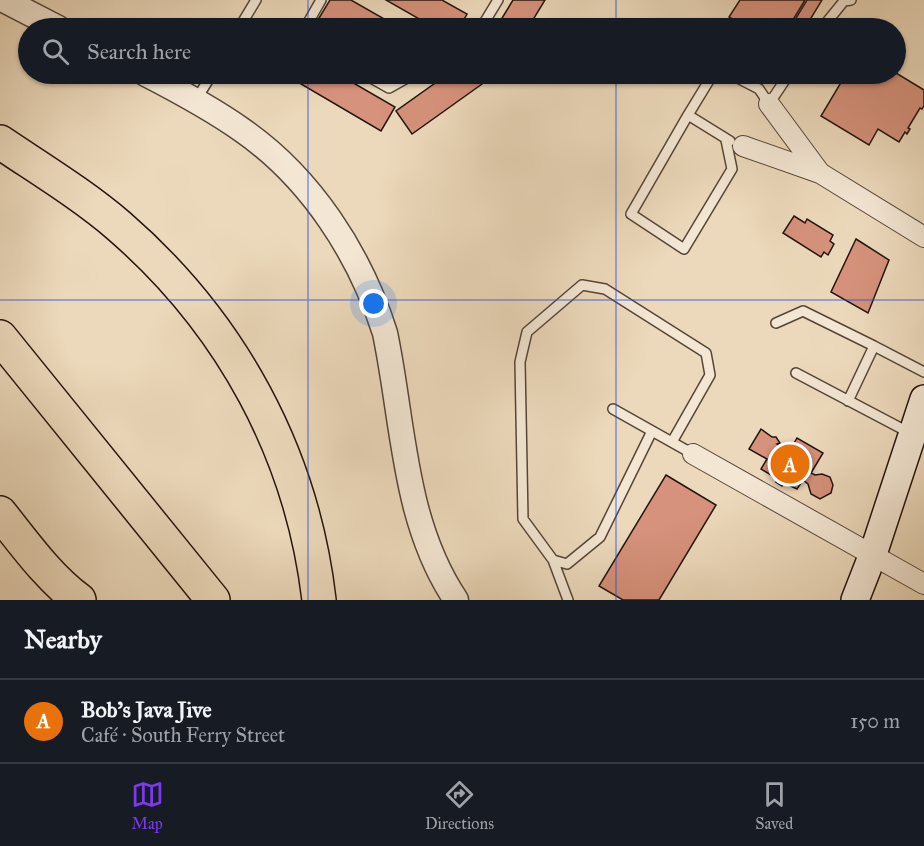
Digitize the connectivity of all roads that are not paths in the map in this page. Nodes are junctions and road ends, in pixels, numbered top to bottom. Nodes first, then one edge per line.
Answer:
1 (4, 0) edge
2 (256, 0) edge
3 (321, 0) edge
4 (498, 0) edge
5 (851, 0) edge
6 (39, 18) edge
7 (245, 18) edge
8 (311, 18) edge
9 (487, 18) edge
10 (830, 18) edge
11 (166, 84) edge
12 (206, 84) edge
13 (382, 84) edge
14 (396, 84) edge
15 (707, 84) edge
16 (749, 84) edge
17 (782, 84) edge
18 (196, 100) junction
19 (769, 104) junction
20 (688, 115) junction
21 (0, 142) edge
22 (735, 143) junction
23 (820, 173) junction
24 (924, 237) edge
25 (776, 323) dead end
26 (0, 337) edge
27 (874, 346) junction
28 (924, 372) edge
29 (796, 373) dead end
30 (924, 399) edge
31 (848, 401) junction
32 (613, 409) dead end
33 (652, 431) junction
34 (912, 434) junction
35 (672, 442) junction
36 (693, 453) joint
37 (0, 513) edge
38 (873, 554) junction
39 (553, 560) junction
40 (924, 584) edge
41 (80, 600) edge
42 (213, 600) edge
43 (319, 600) edge
44 (456, 600) edge
45 (568, 600) edge
46 (855, 600) edge

1 - 6 street
2 - 7 lane
3 - 8 lane
4 - 9 lane
5 - 10 lane
11 - 18 street
12 - 18 lane
13 - 14 lane
15 - 20 lane
16 - 19 lane
17 - 19 lane
18 - 44 street
19 - 23 street
20 - 22 lane
20 - 22 lane
21 - 43 highway
22 - 23 street
23 - 24 street
25 - 27 lane
26 - 42 highway
27 - 28 lane
27 - 31 lane
29 - 31 lane
30 - 34 main road
31 - 34 lane
32 - 33 lane
33 - 35 lane
33 - 39 lane
34 - 38 main road
35 - 36 lane
35 - 39 lane
36 - 38 street
37 - 41 highway
38 - 40 street
38 - 46 main road
39 - 45 lane

